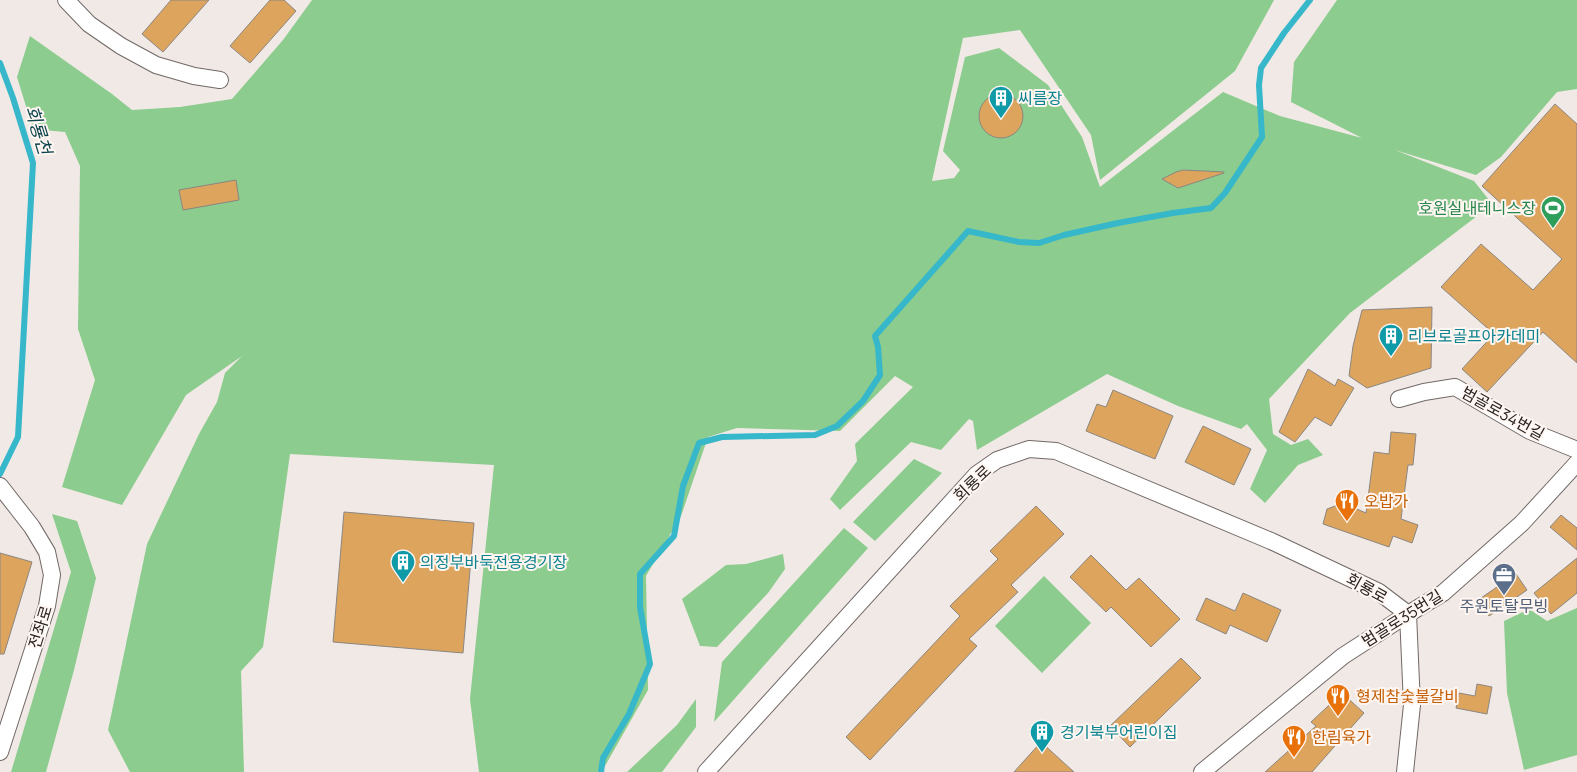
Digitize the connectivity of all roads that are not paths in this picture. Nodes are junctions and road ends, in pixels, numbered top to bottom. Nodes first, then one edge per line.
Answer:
1 (66, 0) edge
2 (220, 80) dead end
3 (1399, 399) dead end
4 (1577, 450) edge
5 (1577, 463) edge
6 (0, 486) edge
7 (1408, 614) junction
8 (0, 752) edge
9 (1219, 766) edge
10 (706, 772) edge
11 (1202, 772) edge
12 (1405, 772) edge

1 - 2 street
3 - 4 street, 범골로34번길
5 - 7 street, 범골로35번길
6 - 8 street, 전좌로
7 - 9 street, 범골로35번길
7 - 10 street, 회룡로
7 - 12 street
9 - 11 street, 범골로35번길

